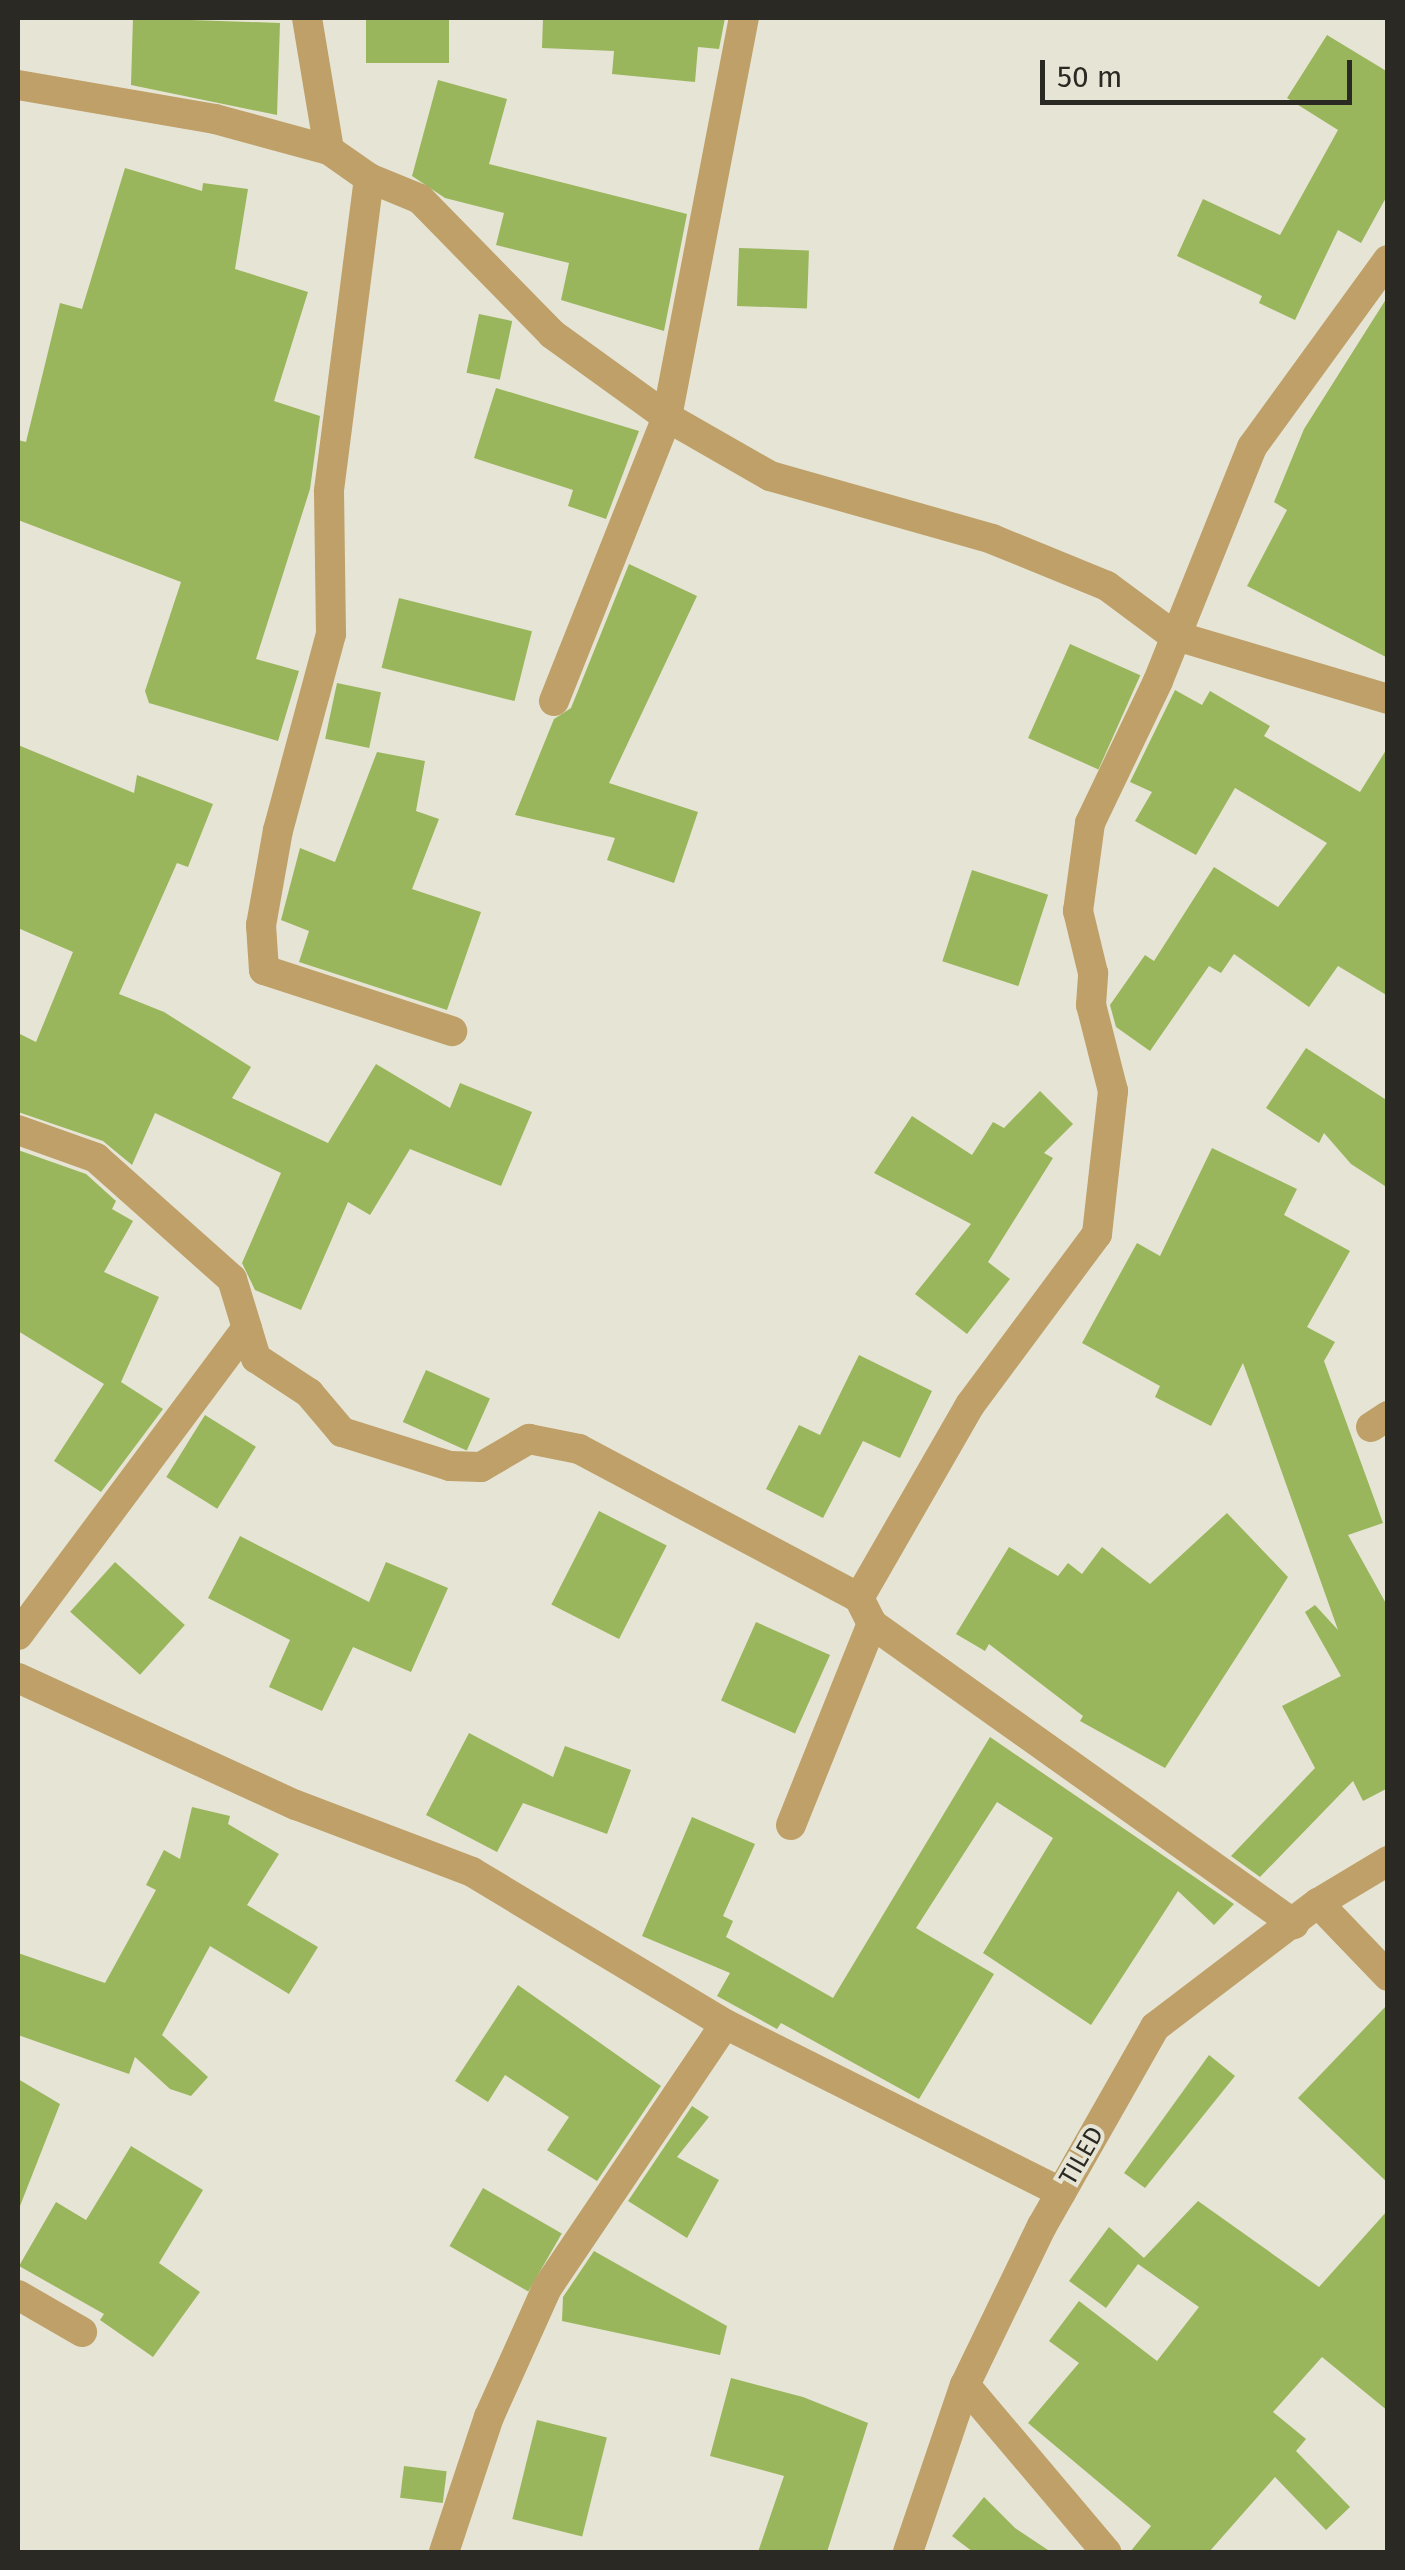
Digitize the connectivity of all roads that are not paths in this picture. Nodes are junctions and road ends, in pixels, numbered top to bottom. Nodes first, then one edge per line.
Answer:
1 (307, 18) edge
2 (744, 18) edge
3 (21, 95) edge
4 (329, 150) junction
5 (368, 178) junction
6 (1388, 260) edge
7 (667, 417) junction
8 (1173, 634) junction
9 (1388, 699) edge
10 (554, 702) dead end
11 (452, 1031) dead end
12 (18, 1130) edge
13 (247, 1328) junction
14 (865, 1611) junction
15 (18, 1635) edge
16 (18, 1678) edge
17 (791, 1825) dead end
18 (1388, 1861) edge
19 (1318, 1903) junction
20 (1294, 1924) junction
21 (1388, 1976) edge
22 (726, 2024) junction
23 (1061, 2192) junction
24 (18, 2295) edge
25 (82, 2332) dead end
26 (966, 2386) junction
27 (444, 2552) edge
28 (908, 2552) edge
29 (1106, 2552) edge

1 - 4 street
2 - 7 street
3 - 4 street
4 - 5 street
5 - 7 street
5 - 11 street
6 - 8 street
7 - 8 street
7 - 10 street
8 - 9 street
8 - 14 street
12 - 13 street
13 - 14 street
13 - 15 street
14 - 17 street
14 - 20 street
16 - 22 street
18 - 19 street, TILED
19 - 20 street, TILED
19 - 21 street
20 - 23 street, TILED
22 - 23 street
22 - 27 street
23 - 26 street, TILED
24 - 25 street
26 - 28 street, TILED
26 - 29 street

